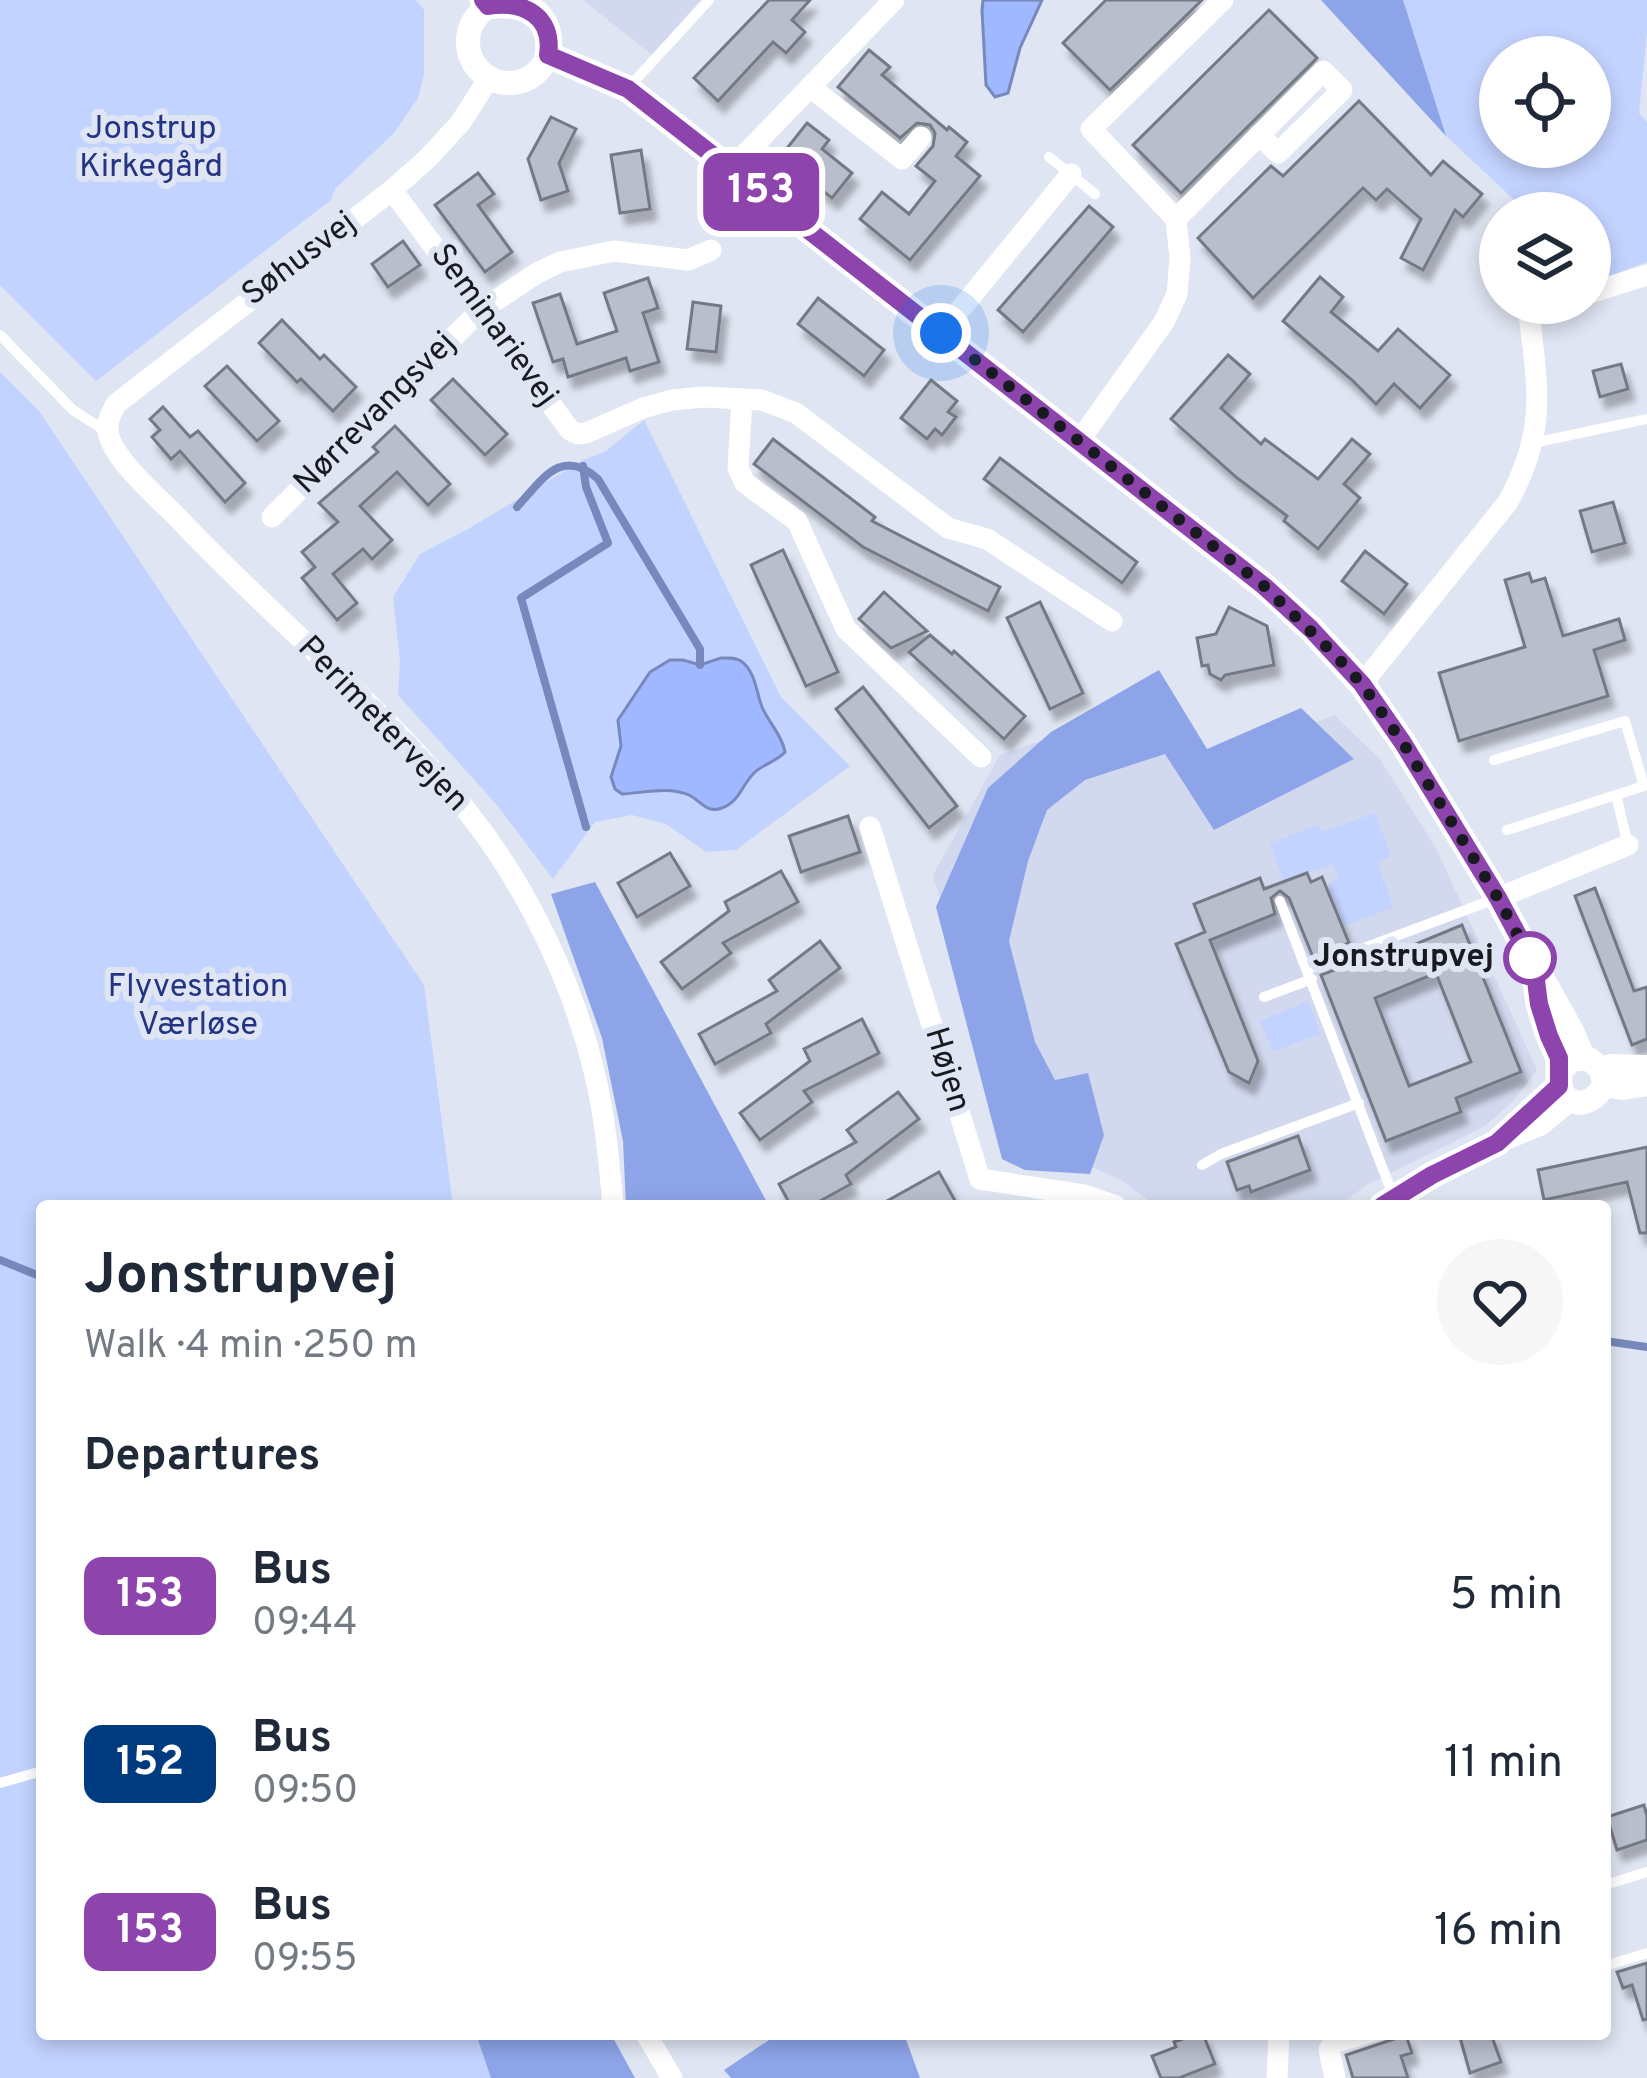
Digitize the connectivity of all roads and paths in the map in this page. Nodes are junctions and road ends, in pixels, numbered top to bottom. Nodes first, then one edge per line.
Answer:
1 (710, 0) edge
2 (894, 0) edge
3 (1222, 0) edge
4 (485, 3) edge
5 (548, 55) junction
6 (489, 79) junction
7 (810, 87) junction
8 (628, 89) junction
9 (1259, 135) dead end
10 (920, 137) dead end
11 (1049, 157) dead end
12 (731, 169) junction
13 (1071, 174) junction
14 (392, 190) junction
15 (1095, 194) dead end
16 (1176, 219) junction
17 (711, 250) dead end
18 (1647, 275) edge
19 (1611, 286) edge
20 (480, 311) junction
21 (1529, 324) edge
22 (941, 333) junction
23 (0, 335) edge
24 (742, 399) junction
25 (1647, 419) edge
26 (107, 432) junction
27 (1079, 441) junction
28 (1533, 442) junction
29 (272, 517) dead end
30 (1112, 621) dead end
31 (1362, 684) junction
32 (981, 757) dead end
33 (1495, 760) dead end
34 (1616, 794) junction
35 (870, 827) dead end
36 (1507, 830) dead end
37 (1628, 845) joint
38 (1498, 898) junction
39 (1280, 901) dead end
40 (1310, 974) junction
41 (1264, 997) dead end
42 (1647, 1066) edge
43 (1580, 1078) junction
44 (1647, 1084) edge
45 (1359, 1103) junction
46 (1202, 1166) dead end
47 (613, 1200) edge
48 (1099, 1200) edge
49 (1387, 1200) edge
50 (1391, 1200) edge
51 (36, 1773) edge
52 (0, 1784) edge
53 (1647, 1872) edge
54 (1611, 1883) edge
55 (1647, 1953) edge
56 (1611, 1964) edge
57 (650, 2040) edge
58 (1279, 2040) edge
59 (1334, 2042) edge
60 (672, 2078) edge
61 (1276, 2078) edge
62 (1335, 2078) edge

1 - 8 lane
2 - 7 street
3 - 16 street
4 - 5 street
4 - 6 street
5 - 6 street
5 - 8 street
6 - 14 street, Søhusvej
7 - 10 street
7 - 12 street
8 - 12 street
9 - 16 street
11 - 13 lane
12 - 22 street
13 - 15 lane
13 - 22 street
14 - 20 street, Seminarievej
14 - 26 street, Søhusvej
16 - 27 street
17 - 20 street, Nørrevangsvej
18 - 19 street
20 - 24 street, Seminarievej
20 - 29 street, Nørrevangsvej
21 - 28 street
22 - 27 street
23 - 26 lane
24 - 30 street, Seminarievej
24 - 32 street
25 - 28 lane
26 - 47 street, Perimetervejen
27 - 31 street
28 - 31 street
31 - 38 street
33 - 34 lane
34 - 36 lane
34 - 37 lane
35 - 48 street, Højen
37 - 38 street
38 - 40 lane
38 - 43 street
39 - 40 lane
40 - 41 lane
40 - 45 lane
42 - 43 street
43 - 44 street
43 - 50 street
45 - 46 lane
45 - 49 lane
51 - 52 lane
53 - 54 lane
55 - 56 lane
57 - 60 street
58 - 61 street
59 - 62 street

